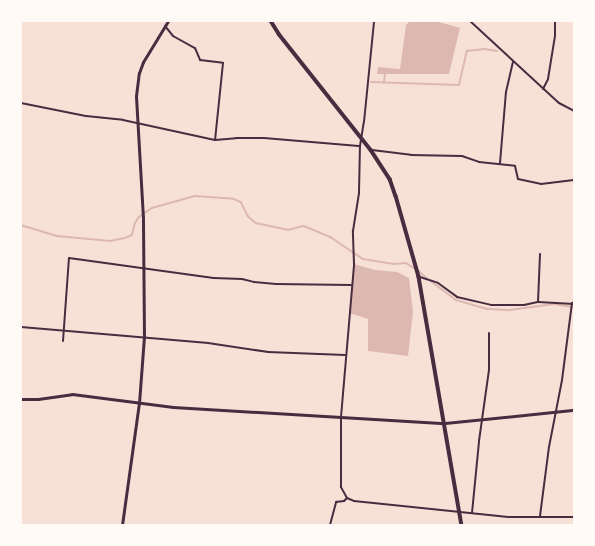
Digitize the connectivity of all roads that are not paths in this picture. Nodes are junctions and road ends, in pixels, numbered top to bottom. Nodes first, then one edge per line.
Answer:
1 (168, 21) edge
2 (271, 21) edge
3 (374, 21) edge
4 (470, 21) edge
5 (555, 21) edge
6 (165, 26) junction
7 (513, 62) junction
8 (543, 89) junction
9 (21, 103) edge
10 (574, 110) edge
11 (136, 124) junction
12 (361, 137) junction
13 (215, 140) junction
14 (360, 146) junction
15 (371, 150) junction
16 (500, 163) junction
17 (574, 180) edge
18 (540, 254) dead end
19 (145, 267) junction
20 (419, 277) junction
21 (351, 285) junction
22 (538, 302) junction
23 (573, 304) edge
24 (21, 327) edge
25 (64, 331) junction
26 (489, 333) dead end
27 (144, 337) junction
28 (63, 341) dead end
29 (345, 355) junction
30 (21, 399) edge
31 (139, 403) junction
32 (574, 410) edge
33 (557, 411) junction
34 (341, 417) junction
35 (482, 420) junction
36 (445, 423) junction
37 (346, 498) junction
38 (460, 512) junction
39 (472, 513) junction
40 (540, 516) junction
41 (574, 517) edge
42 (122, 525) edge
43 (330, 525) edge
44 (462, 525) edge

1 - 6 main road
2 - 12 highway
3 - 12 street
4 - 7 street
5 - 8 street
6 - 11 main road
6 - 13 street
7 - 8 street
7 - 16 street
8 - 10 street
9 - 11 street
11 - 13 street
11 - 19 main road
12 - 14 street
12 - 15 highway
13 - 14 street
14 - 21 street
15 - 16 street
15 - 20 highway
16 - 17 street
18 - 22 street
19 - 21 street
19 - 25 street
19 - 27 main road
20 - 22 street
20 - 36 highway
21 - 29 street
22 - 23 street
23 - 33 street
24 - 25 street
25 - 27 street
25 - 28 street
26 - 35 street
27 - 29 street
27 - 31 main road
29 - 34 street
30 - 31 main road
31 - 34 main road
31 - 42 main road
32 - 33 main road
33 - 35 main road
33 - 40 street
34 - 36 main road
34 - 37 street
35 - 36 main road
35 - 39 street
36 - 38 highway
37 - 38 street
37 - 43 street
38 - 39 street
38 - 44 highway
39 - 40 street
40 - 41 street

